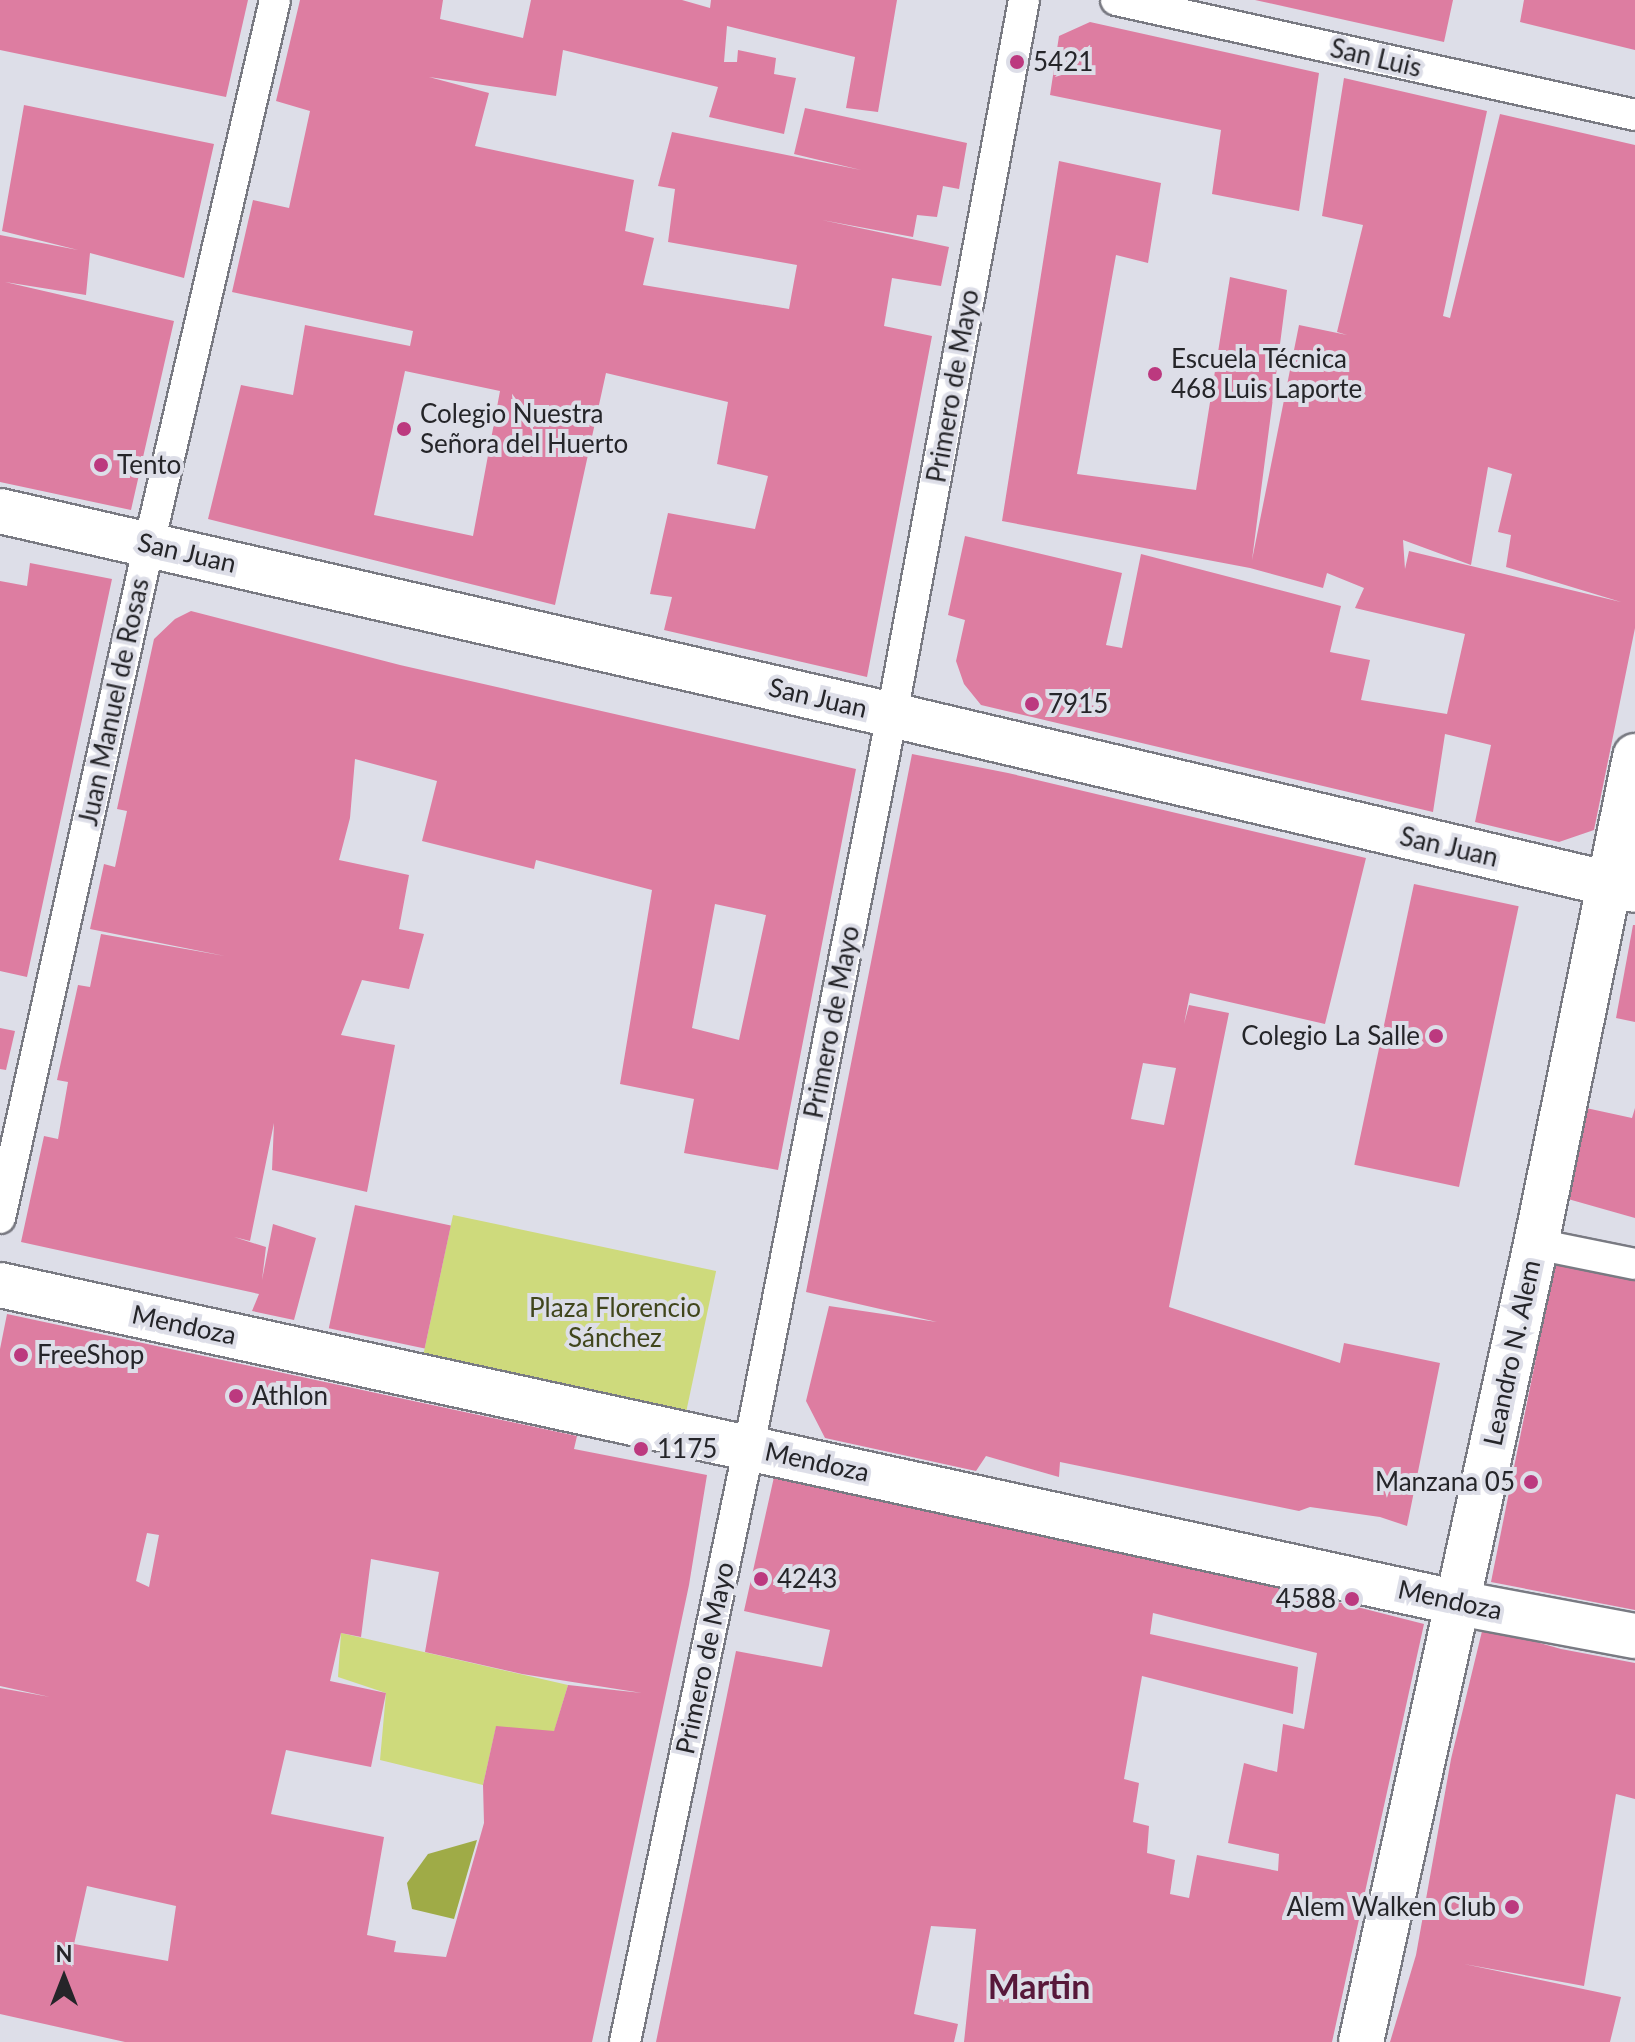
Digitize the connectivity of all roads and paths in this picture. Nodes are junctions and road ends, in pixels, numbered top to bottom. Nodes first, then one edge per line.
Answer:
1 (275, 0) edge
2 (1024, 0) edge
3 (1116, 0) edge
4 (1635, 115) edge
5 (0, 511) edge
6 (149, 544) junction
7 (892, 715) junction
8 (1635, 756) edge
9 (1621, 888) edge
10 (0, 1218) edge
11 (1536, 1244) junction
12 (1635, 1264) edge
13 (0, 1285) edge
14 (749, 1447) junction
15 (1458, 1603) junction
16 (1635, 1636) edge
17 (625, 2042) edge
18 (1361, 2042) edge

1 - 6 street, Juan Manuel de Rosas
2 - 7 street, Primero de Mayo
3 - 4 street, San Luis
5 - 6 main road, San Juan
6 - 7 main road, San Juan
6 - 10 street, Juan Manuel de Rosas
7 - 9 main road, San Juan
7 - 14 street, Primero de Mayo
8 - 9 main road, Leandro N. Alem
9 - 11 main road, Leandro N. Alem
11 - 12 street
11 - 15 main road, Leandro N. Alem
13 - 14 main road, Mendoza
14 - 15 main road, Mendoza
14 - 17 street, Primero de Mayo
15 - 16 main road, Mendoza
15 - 18 main road, Leandro N. Alem

